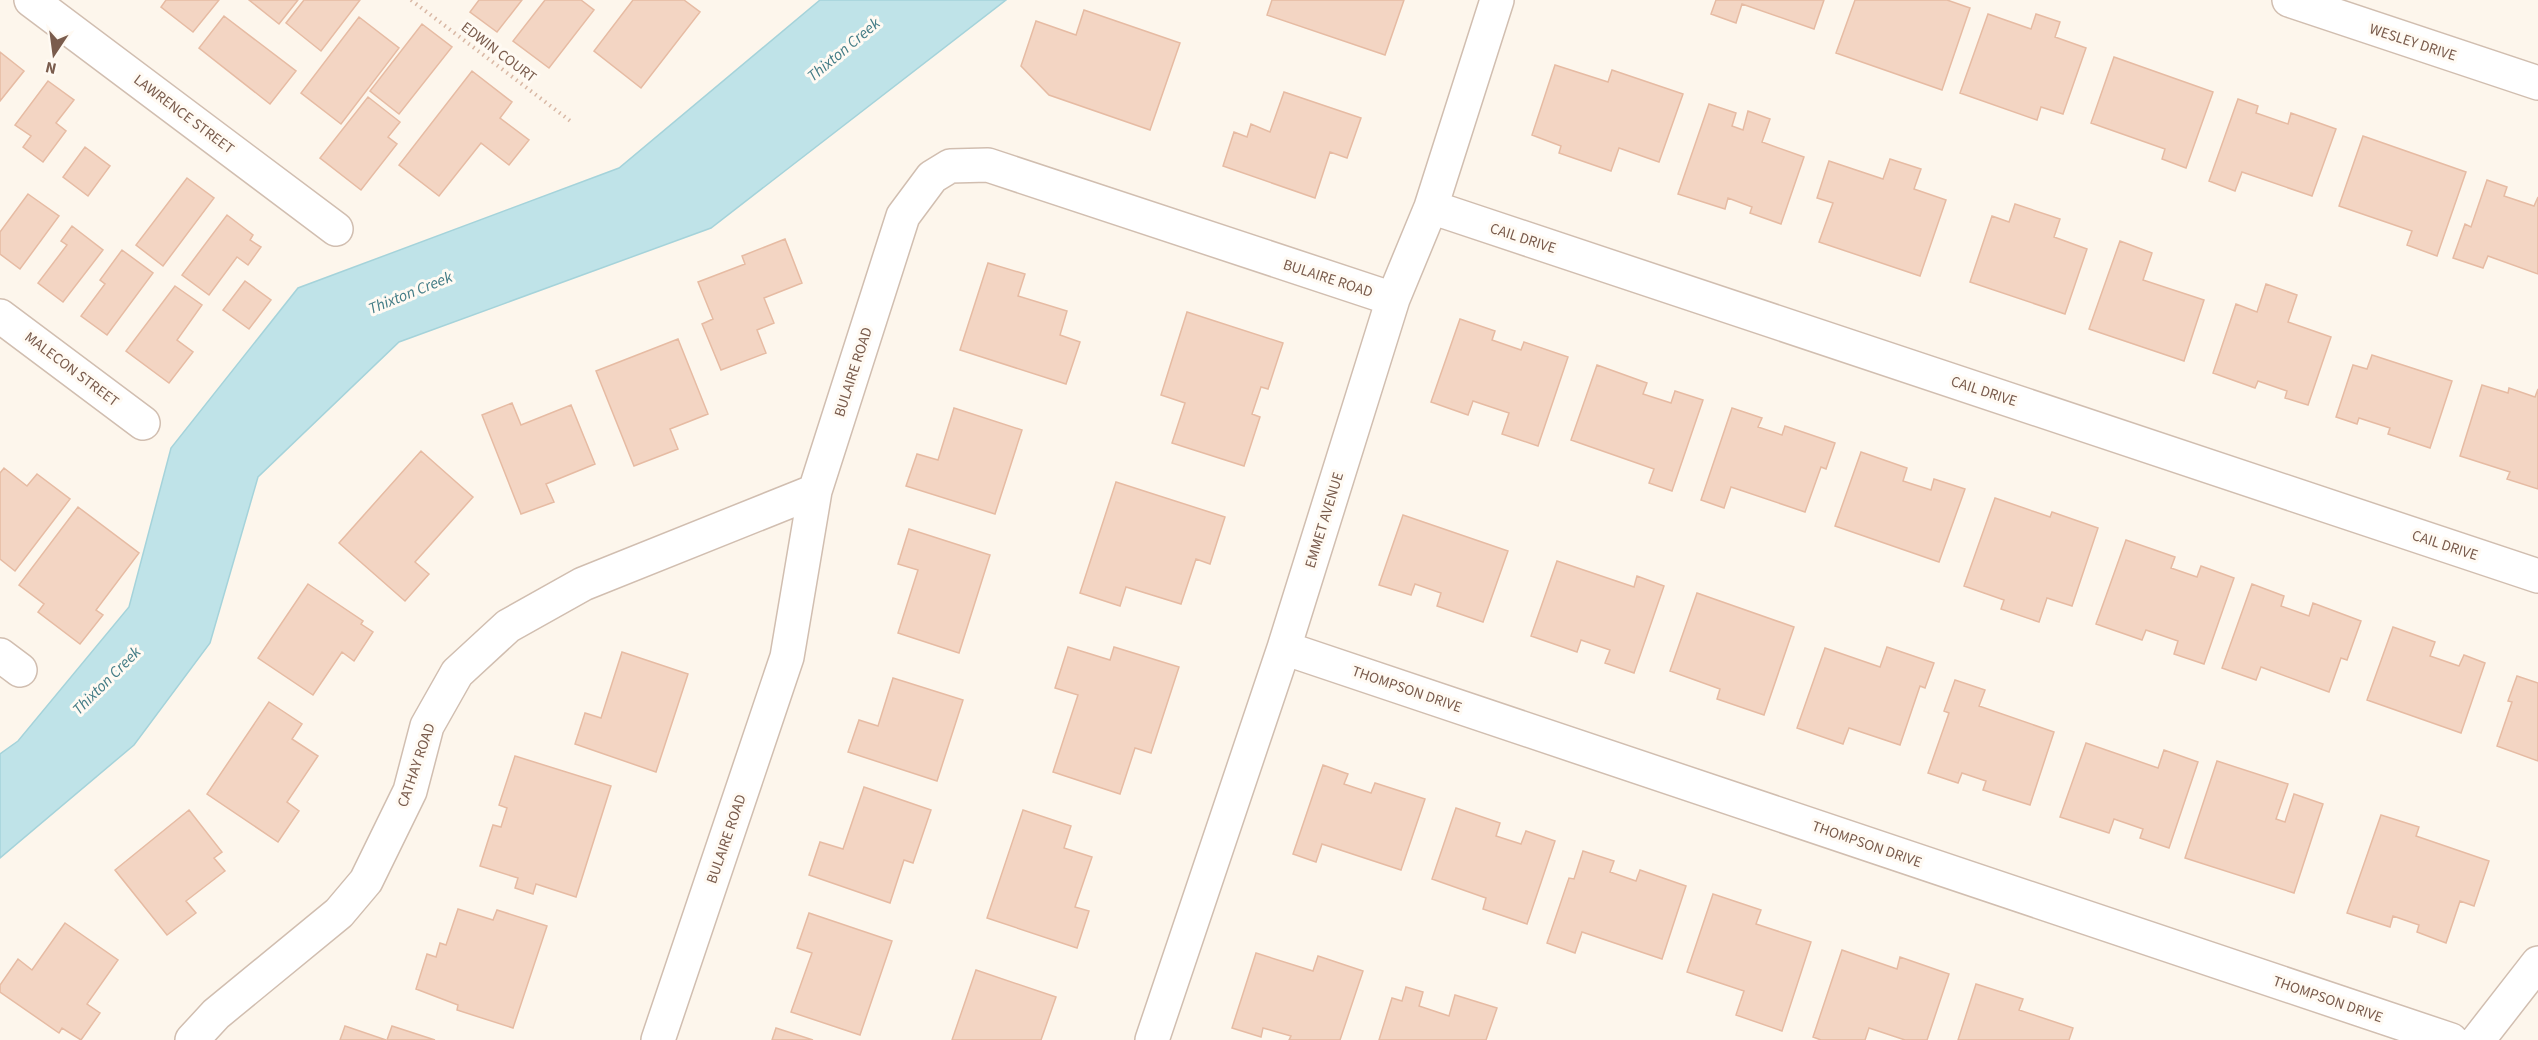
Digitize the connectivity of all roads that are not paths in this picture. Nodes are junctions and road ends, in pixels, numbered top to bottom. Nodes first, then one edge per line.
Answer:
1 (31, 0) edge
2 (1497, 0) edge
3 (2289, 0) edge
4 (2538, 83) edge
5 (1431, 207) junction
6 (336, 229) dead end
7 (1393, 299) junction
8 (0, 316) edge
9 (143, 423) dead end
10 (815, 490) junction
11 (2538, 576) edge
12 (1284, 648) junction
13 (2538, 963) edge
14 (192, 1040) edge
15 (658, 1040) edge
16 (1152, 1040) edge
17 (2451, 1040) edge
18 (2478, 1040) edge

1 - 6 street, LAWRENCE STREET
2 - 5 street, EMMET AVENUE
3 - 4 street, WESLEY DRIVE
5 - 7 street, EMMET AVENUE
5 - 11 street, CAIL DRIVE
7 - 10 street, BULAIRE ROAD
7 - 12 street, EMMET AVENUE
8 - 9 street, MALECON STREET
10 - 14 street, CATHAY ROAD
10 - 15 street, BULAIRE ROAD
12 - 16 street, EMMET AVENUE
12 - 17 street, THOMPSON DRIVE
13 - 18 street

